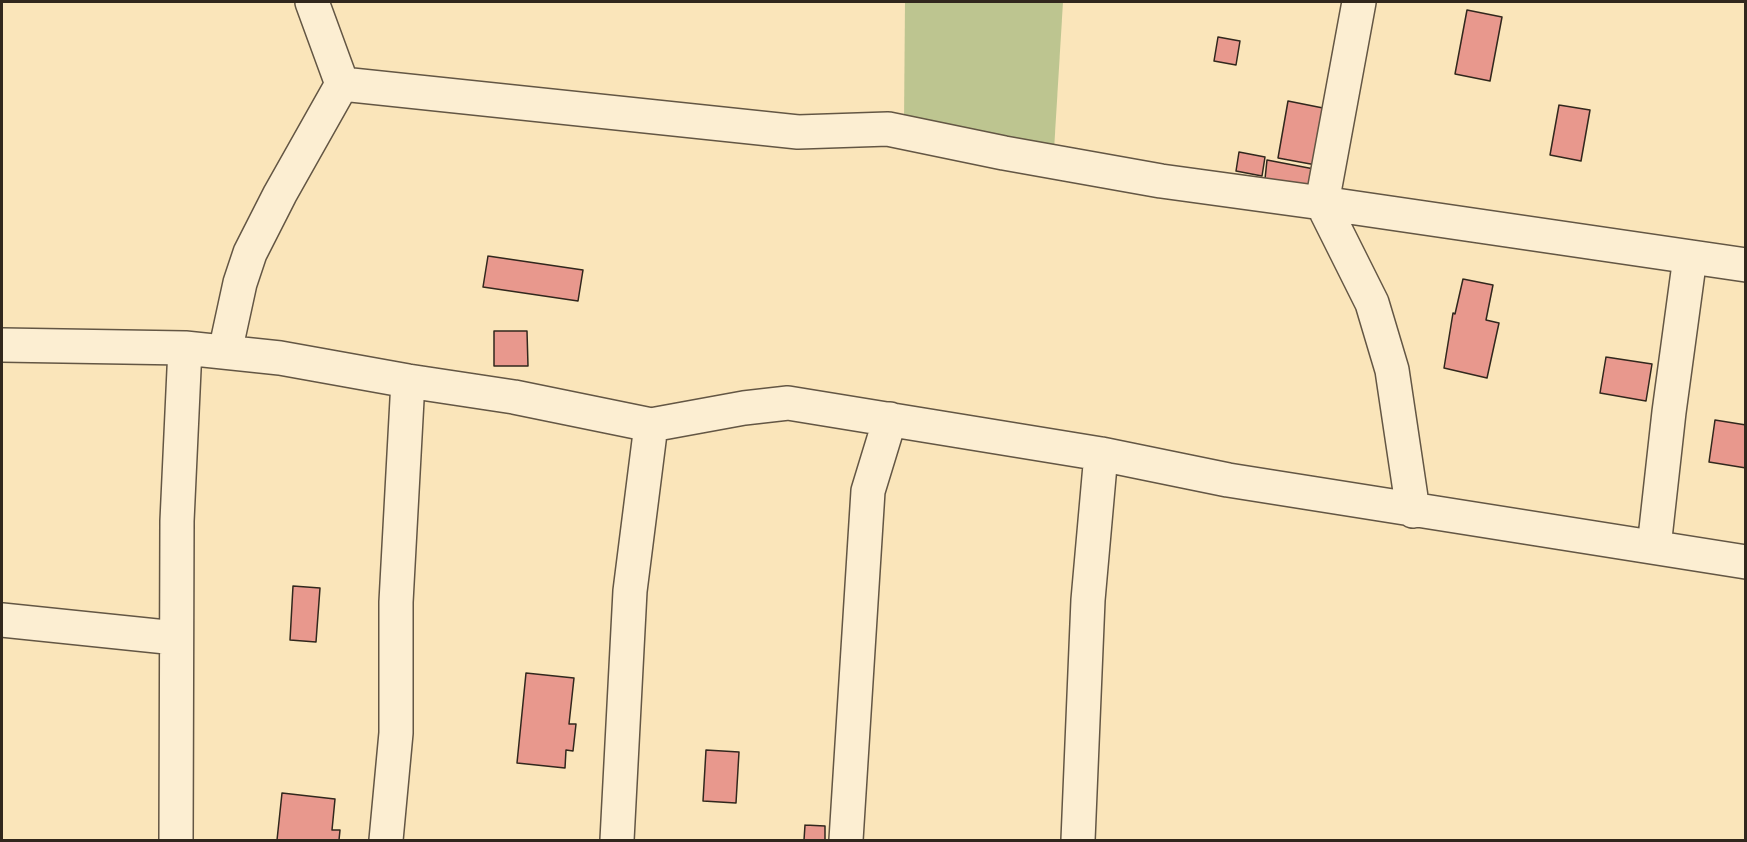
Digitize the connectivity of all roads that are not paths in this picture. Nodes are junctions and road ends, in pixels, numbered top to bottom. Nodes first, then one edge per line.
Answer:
1 (312, 2) edge
2 (1359, 2) edge
3 (342, 84) junction
4 (1322, 203) junction
5 (1690, 257) junction
6 (1746, 265) edge
7 (2, 345) edge
8 (185, 348) junction
9 (225, 352) junction
10 (408, 381) junction
11 (890, 419) junction
12 (651, 425) junction
13 (1101, 454) junction
14 (1413, 511) junction
15 (1654, 547) junction
16 (1746, 562) edge
17 (2, 620) edge
18 (176, 638) junction
19 (176, 840) edge
20 (386, 840) edge
21 (618, 840) edge
22 (846, 840) edge
23 (1078, 840) edge

1 - 3 street
2 - 4 street
3 - 4 street
3 - 9 street
4 - 5 street
4 - 14 street
5 - 6 street
5 - 15 street
7 - 8 street
8 - 9 street
8 - 18 street
9 - 10 street
10 - 12 street
10 - 20 street
11 - 12 street
11 - 13 street
11 - 22 street
12 - 21 street
13 - 14 street
13 - 23 street
14 - 15 street
15 - 16 street
17 - 18 street
18 - 19 street

